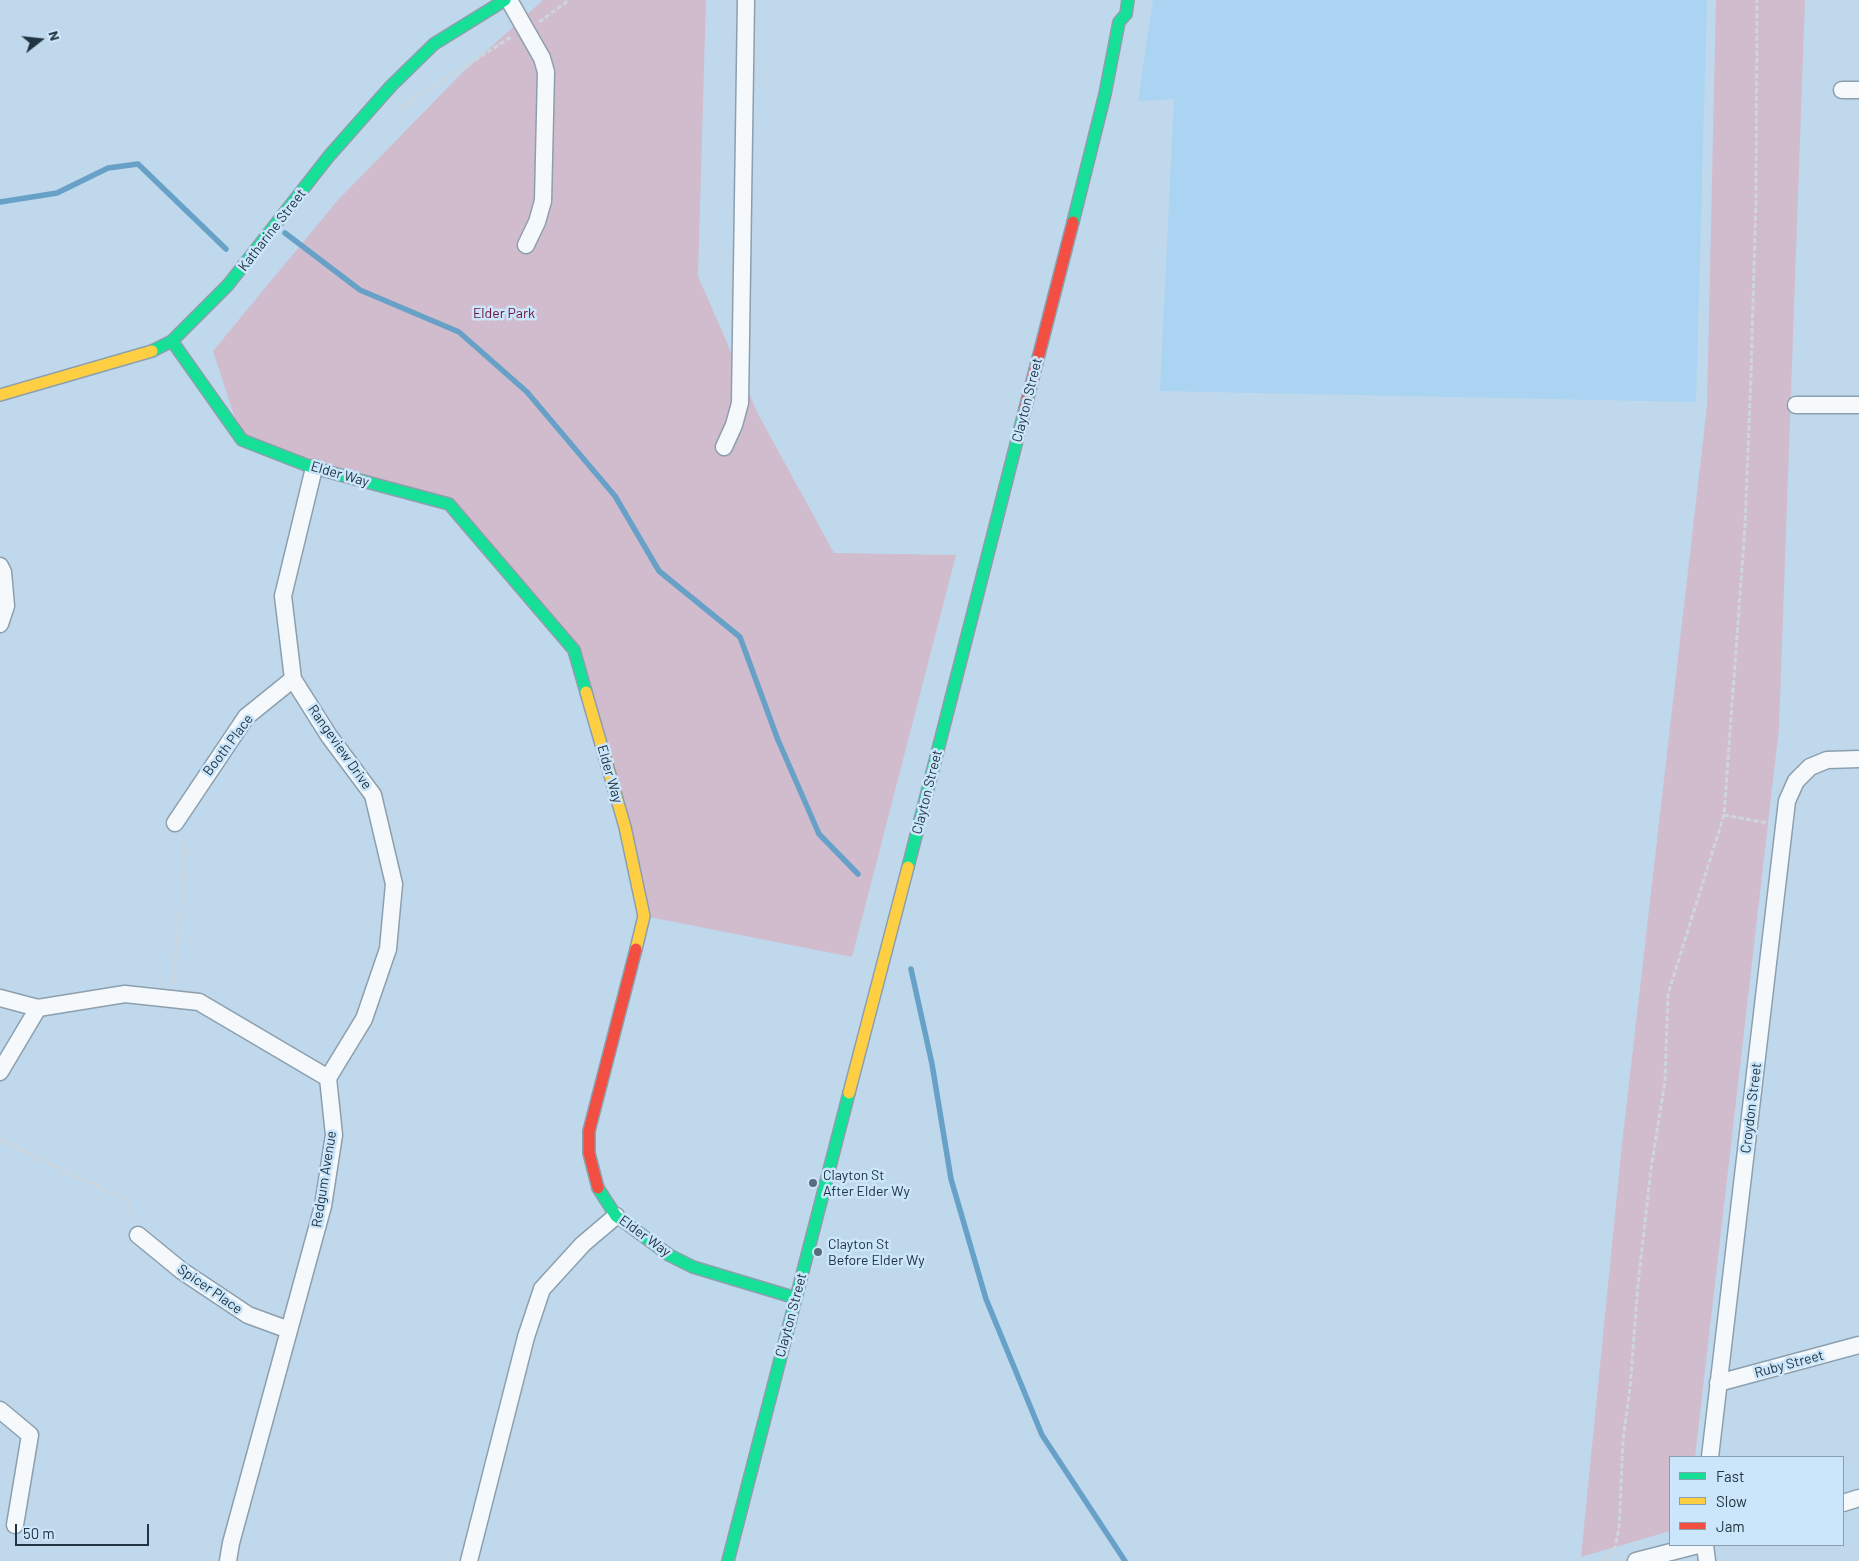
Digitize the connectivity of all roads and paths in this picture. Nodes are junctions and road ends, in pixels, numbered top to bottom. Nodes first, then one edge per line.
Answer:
1 (505, 0) edge
2 (509, 0) edge
3 (569, 0) edge
4 (746, 0) edge
5 (1128, 0) edge
6 (1757, 0) edge
7 (1114, 10) dead end
8 (1119, 22) junction
9 (536, 24) dead end
10 (513, 36) dead end
11 (1842, 90) dead end
12 (1859, 90) edge
13 (396, 111) dead end
14 (526, 245) dead end
15 (172, 341) junction
16 (0, 395) edge
17 (1796, 405) dead end
18 (1859, 405) edge
19 (724, 447) dead end
20 (314, 468) junction
21 (0, 566) edge
22 (0, 624) edge
23 (293, 679) junction
24 (1859, 759) edge
25 (1724, 815) junction
26 (175, 822) joint
27 (1784, 826) junction
28 (0, 998) edge
29 (172, 999) junction
30 (38, 1008) junction
31 (0, 1072) edge
32 (328, 1078) junction
33 (0, 1140) edge
34 (616, 1216) junction
35 (138, 1236) joint
36 (796, 1298) junction
37 (289, 1330) junction
38 (1859, 1345) edge
39 (1718, 1383) junction
40 (0, 1410) edge
41 (1710, 1456) edge
42 (1859, 1498) edge
43 (1844, 1503) edge
44 (15, 1525) dead end
45 (1694, 1546) edge
46 (1705, 1546) edge
47 (228, 1561) edge
48 (469, 1561) edge
49 (728, 1561) edge
50 (1603, 1561) edge
51 (1636, 1561) edge
52 (1707, 1561) edge

1 - 15 main road, Katharine Street
2 - 14 street
3 - 9 path
4 - 19 street
5 - 8 main road, Clayton Street
6 - 25 path
7 - 8 main road
8 - 36 main road, Clayton Street
10 - 13 path
11 - 12 street
15 - 16 main road, Katharine Street
15 - 20 main road, Elder Way
17 - 18 street
20 - 23 street, Rangeview Drive
20 - 34 main road, Elder Way
21 - 22 street
23 - 26 street, Booth Place
23 - 32 street, Rangeview Drive
24 - 27 street, Croydon Street
25 - 27 path
25 - 50 path
26 - 29 path
27 - 39 street, Croydon Street
28 - 30 street
29 - 30 street
29 - 32 street
30 - 31 street
32 - 37 street, Redgum Avenue
33 - 35 path
34 - 36 main road, Elder Way
34 - 48 street
35 - 37 street, Spicer Place
36 - 49 main road, Clayton Street
37 - 47 street, Redgum Avenue
38 - 39 street, Ruby Street
39 - 41 street, Croydon Street
40 - 44 street
42 - 43 street
45 - 51 street
46 - 52 street

